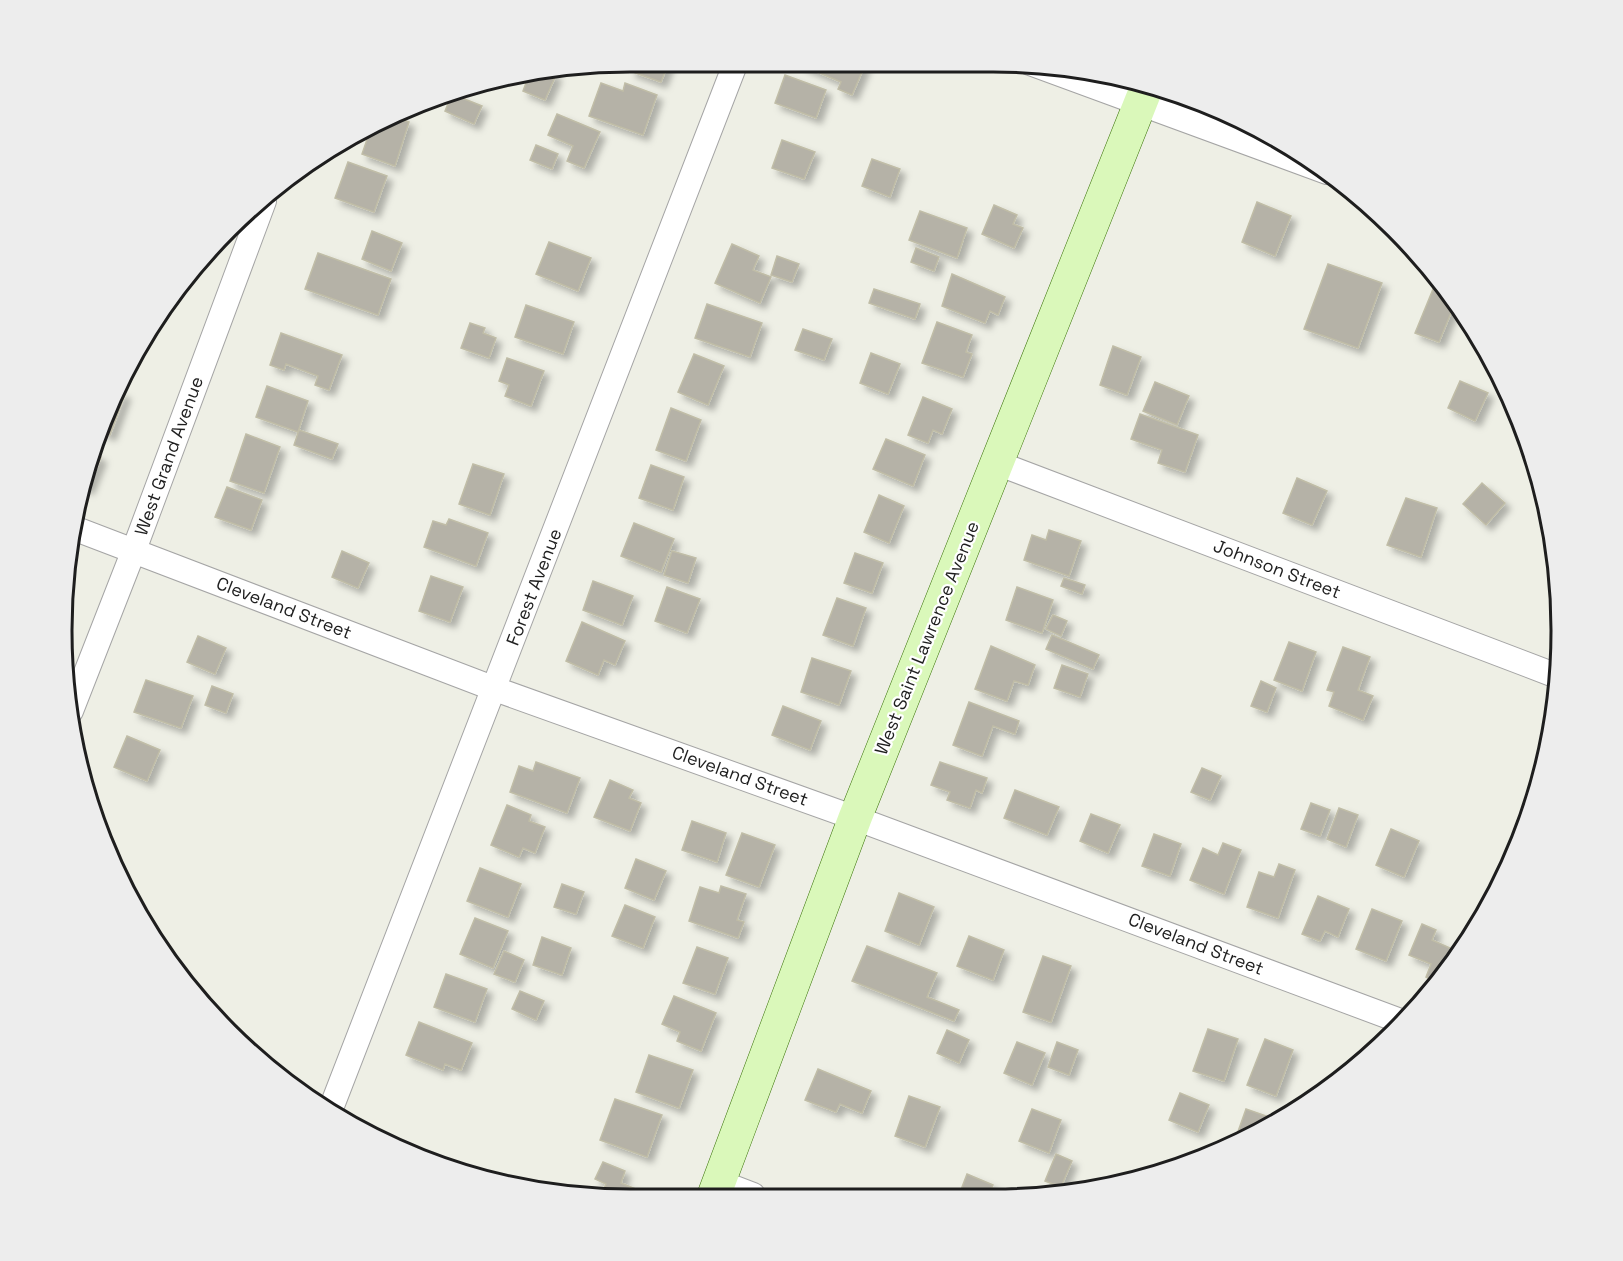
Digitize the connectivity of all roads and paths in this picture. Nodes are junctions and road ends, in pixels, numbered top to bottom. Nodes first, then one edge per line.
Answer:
1 (732, 72) edge
2 (1115, 86) edge
3 (1144, 94) edge
4 (1280, 152) edge
5 (259, 214) edge
6 (997, 463) junction
7 (82, 531) edge
8 (134, 550) junction
9 (1549, 673) edge
10 (495, 689) junction
11 (76, 697) edge
12 (855, 818) junction
13 (1393, 1018) edge
14 (333, 1103) edge
15 (717, 1188) edge

1 - 10 street, Forest Avenue
2 - 3 street
3 - 4 street
3 - 6 street, West Saint Lawrence Avenue
5 - 8 street, West Grand Avenue
6 - 9 street, Johnson Street
6 - 12 street, West Saint Lawrence Avenue
7 - 8 street, Cleveland Street
8 - 10 street, Cleveland Street
8 - 11 street, West Grand Avenue
10 - 12 street, Cleveland Street
10 - 14 street, Forest Avenue
12 - 13 street, Cleveland Street
12 - 15 street, West Saint Lawrence Avenue

